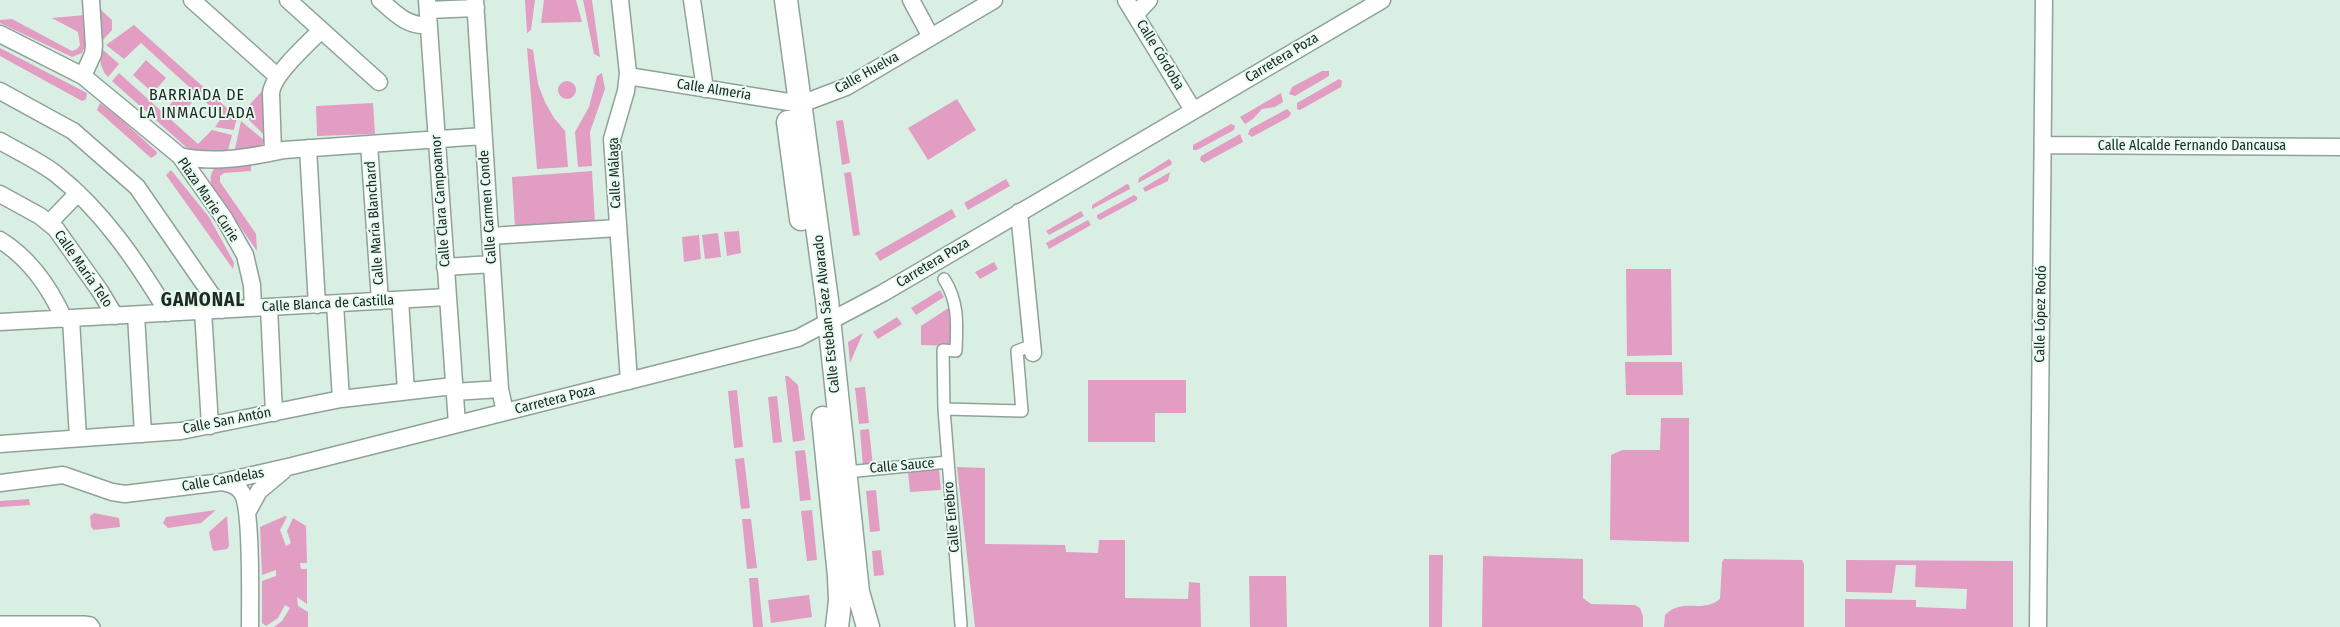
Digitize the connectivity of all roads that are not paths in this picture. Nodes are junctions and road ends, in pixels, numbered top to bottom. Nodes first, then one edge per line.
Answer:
1 (92, 0) edge
2 (192, 0) edge
3 (288, 0) edge
4 (380, 0) edge
5 (620, 0) edge
6 (692, 0) edge
7 (771, 0) edge
8 (786, 0) edge
9 (911, 0) edge
10 (994, 0) edge
11 (1126, 0) edge
12 (1150, 0) edge
13 (1382, 0) edge
14 (2044, 0) edge
15 (476, 4) edge
16 (428, 12) edge
17 (1135, 15) junction
18 (321, 30) junction
19 (0, 34) edge
20 (931, 37) junction
21 (83, 76) junction
22 (628, 76) junction
23 (278, 77) junction
24 (379, 82) dead end
25 (704, 89) junction
26 (0, 91) edge
27 (793, 103) junction
28 (1193, 110) junction
29 (483, 136) junction
30 (436, 139) junction
31 (0, 142) edge
32 (369, 144) junction
33 (2043, 145) junction
34 (2340, 147) edge
35 (308, 148) junction
36 (273, 152) junction
37 (180, 156) junction
38 (78, 193) junction
39 (0, 194) edge
40 (1019, 212) junction
41 (50, 222) junction
42 (618, 228) junction
43 (490, 236) junction
44 (0, 240) edge
45 (492, 264) junction
46 (445, 267) junction
47 (944, 279) dead end
48 (447, 297) junction
49 (400, 300) junction
50 (380, 301) junction
51 (335, 304) junction
52 (317, 305) junction
53 (261, 308) junction
54 (203, 310) junction
55 (222, 310) junction
56 (168, 313) junction
57 (136, 315) junction
58 (114, 316) junction
59 (67, 319) junction
60 (0, 322) edge
61 (822, 325) junction
62 (1033, 349) joint
63 (629, 381) junction
64 (453, 389) junction
65 (500, 389) junction
66 (406, 391) junction
67 (341, 399) junction
68 (944, 409) junction
69 (505, 412) junction
70 (274, 413) junction
71 (210, 426) junction
72 (450, 426) junction
73 (143, 434) junction
74 (78, 438) junction
75 (0, 444) edge
76 (948, 462) junction
77 (292, 466) junction
78 (857, 471) dead end
79 (222, 482) junction
80 (0, 483) edge
81 (248, 511) junction
82 (0, 622) edge
83 (961, 625) dead end
84 (94, 627) edge
85 (250, 627) edge
86 (837, 627) edge
87 (868, 627) edge
88 (2038, 627) edge

1 - 21 street
2 - 23 street
3 - 18 street
4 - 16 street
5 - 22 street, Calle Málaga
6 - 25 street
7 - 27 main road, Calle Esteban Sáez Alvarado
8 - 27 main road, Calle Esteban Sáez Alvarado
9 - 20 street
10 - 20 street, Calle Huelva
11 - 17 street, Calle Córdoba
12 - 17 street
13 - 28 street, Carretera Poza
14 - 33 street, Calle López Rodó
15 - 16 street
15 - 29 street, Calle Carmen Conde
16 - 30 street, Calle Clara Campoamor
17 - 28 street, Calle Córdoba
18 - 23 street
18 - 24 street
19 - 21 street, Plaza Marie Curie
20 - 27 street, Calle Huelva
21 - 37 street, Plaza Marie Curie
22 - 25 street, Calle Almería
22 - 42 street, Calle Málaga
23 - 36 street
25 - 27 street, Calle Almería
26 - 55 street
27 - 61 main road, Calle Esteban Sáez Alvarado
28 - 40 street, Carretera Poza
29 - 30 street
29 - 43 street, Calle Carmen Conde
30 - 32 street
30 - 46 street, Calle Clara Campoamor
31 - 38 street
32 - 35 street
32 - 50 street, Calle María Blanchard
33 - 34 street, Calle Alcalde Fernando Dancausa
33 - 88 street, Calle López Rodó
35 - 36 street
35 - 52 street
36 - 37 street
37 - 53 street, Plaza Marie Curie
38 - 41 street, Calle María Telo
38 - 56 street
39 - 41 street, Calle María Telo
40 - 61 street, Carretera Poza
40 - 62 street
41 - 58 street, Calle María Telo
42 - 43 street, Calle Málaga
42 - 63 street, Calle Málaga
43 - 45 street, Calle Carmen Conde
44 - 59 street
45 - 46 street
45 - 65 street, Calle Carmen Conde
46 - 48 street, Calle Clara Campoamor
47 - 68 street, Calle Enebro
48 - 49 street, Calle Blanca de Castilla
48 - 64 street, Calle Clara Campoamor
49 - 50 street, Calle Blanca de Castilla
49 - 66 street
50 - 51 street, Calle Blanca de Castilla
51 - 52 street, Calle Blanca de Castilla
51 - 67 street
52 - 53 street, Calle Blanca de Castilla
53 - 55 street, Calle Blanca de Castilla
53 - 70 street, Plaza Marie Curie
54 - 55 street, Calle Blanca de Castilla
54 - 56 street, Calle Blanca de Castilla
54 - 71 street
56 - 57 street, Calle Blanca de Castilla
57 - 58 street, Calle Blanca de Castilla
57 - 73 street
58 - 59 street, Calle Blanca de Castilla
59 - 60 street, Calle Blanca de Castilla
59 - 74 street
61 - 63 street, Carretera Poza
61 - 86 main road, Calle Esteban Sáez Alvarado
61 - 87 main road, Calle Esteban Sáez Alvarado
62 - 68 street
63 - 69 street, Carretera Poza
64 - 65 street
64 - 66 street, Calle San Antón
64 - 72 street, Calle Clara Campoamor
65 - 69 street, Calle Carmen Conde
66 - 67 street, Calle San Antón
67 - 70 street, Calle San Antón
68 - 76 street, Calle Enebro
69 - 72 street, Carretera Poza
70 - 71 street, Calle San Antón
71 - 73 street, Calle San Antón
72 - 77 street, Calle Candelas
73 - 74 street, Calle San Antón
74 - 75 street, Calle San Antón
76 - 78 street, Calle Sauce
76 - 83 street, Calle Enebro
77 - 79 street, Calle Candelas
77 - 81 street
79 - 80 street, Calle Candelas
79 - 81 street
81 - 85 street
82 - 84 street

